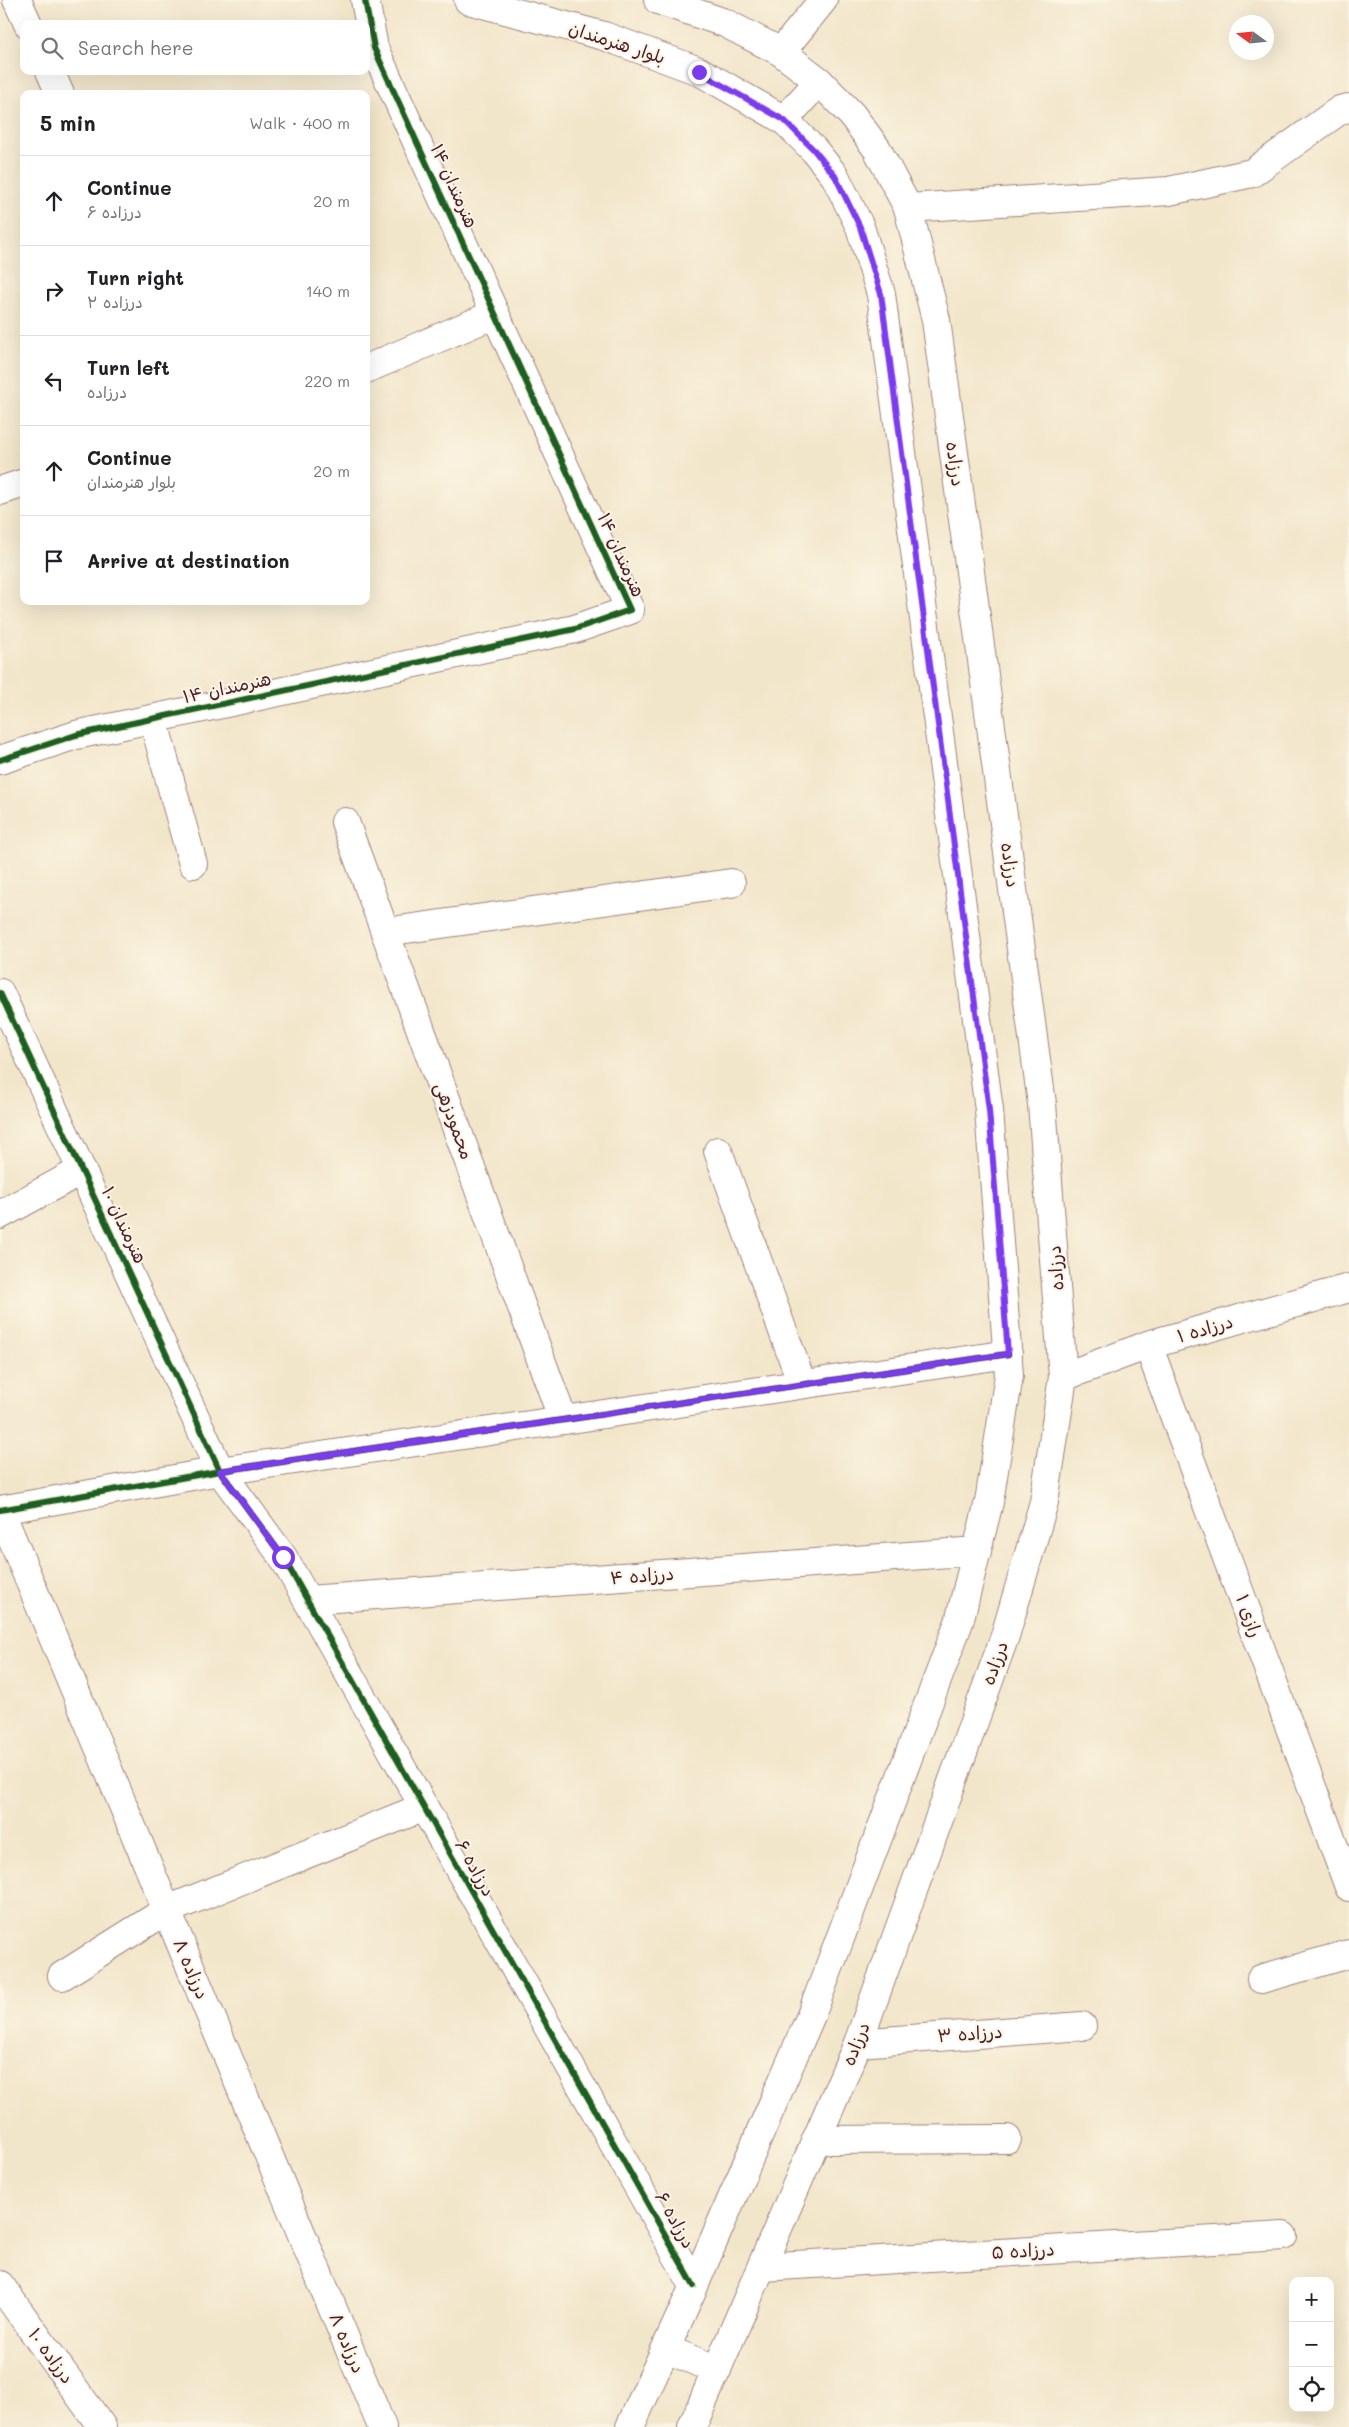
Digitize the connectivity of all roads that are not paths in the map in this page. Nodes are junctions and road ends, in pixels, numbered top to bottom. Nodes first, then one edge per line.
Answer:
1 (18, 0) edge
2 (365, 0) edge
3 (468, 0) edge
4 (658, 0) edge
5 (823, 0) edge
6 (26, 20) edge
7 (369, 20) edge
8 (370, 27) edge
9 (781, 52) junction
10 (52, 75) edge
11 (819, 81) junction
12 (58, 90) edge
13 (1349, 108) edge
14 (784, 120) junction
15 (908, 208) junction
16 (495, 314) junction
17 (370, 367) edge
18 (20, 484) edge
19 (0, 491) edge
20 (152, 719) junction
21 (0, 760) edge
22 (345, 822) dead end
23 (193, 864) dead end
24 (731, 883) dead end
25 (385, 932) junction
26 (0, 993) edge
27 (718, 1151) dead end
28 (82, 1170) junction
29 (0, 1215) edge
30 (1349, 1288) edge
31 (1148, 1345) junction
32 (1008, 1354) junction
33 (1063, 1377) junction
34 (802, 1384) junction
35 (563, 1420) junction
36 (220, 1471) junction
37 (0, 1510) edge
38 (977, 1551) junction
39 (308, 1600) junction
40 (424, 1807) junction
41 (1349, 1887) edge
42 (167, 1910) junction
43 (1349, 1954) edge
44 (62, 1976) dead end
45 (1261, 1979) dead end
46 (1082, 2026) dead end
47 (858, 2043) junction
48 (816, 2140) junction
49 (1007, 2140) dead end
50 (1283, 2236) dead end
51 (762, 2267) junction
52 (0, 2285) edge
53 (694, 2286) junction
54 (666, 2349) junction
55 (717, 2370) junction
56 (102, 2427) edge
57 (382, 2427) edge
58 (630, 2427) edge
59 (692, 2427) edge

1 - 6 street
2 - 7 street, هنرمندان ۱۴
3 - 14 street, بلوار هنرمندان
4 - 9 street
5 - 9 street
8 - 16 street, هنرمندان ۱۴
9 - 11 street
10 - 12 street
11 - 14 street
11 - 15 street, درزاده
13 - 15 street
14 - 32 street
15 - 33 street, درزاده
16 - 17 street
16 - 20 street, هنرمندان ۱۴
18 - 19 street
20 - 21 street, هنرمندان ۱۴
20 - 23 street
22 - 25 street, محمودزهی
24 - 25 street
25 - 35 street, محمودزهی
26 - 28 street, هنرمندان ۱۰
27 - 34 street
28 - 29 street
28 - 36 street, هنرمندان ۱۰
30 - 31 street, درزاده ۱
31 - 33 street, درزاده ۱
31 - 41 street, رازی ۱
32 - 34 street
32 - 38 street
33 - 47 street, درزاده
34 - 35 street
35 - 36 street
36 - 37 street
36 - 39 street, درزاده ۶
37 - 42 street, درزاده ۸
38 - 39 street, درزاده ۴
38 - 53 street
39 - 40 street, درزاده ۶
40 - 42 street
40 - 53 street, درزاده ۶
42 - 44 street
42 - 57 street, درزاده ۸
43 - 45 street
46 - 47 street, درزاده ۳
47 - 48 street, درزاده
48 - 49 street
48 - 51 street, درزاده
50 - 51 street, درزاده ۵
51 - 55 street, درزاده
52 - 56 street, درزاده ۱۰
53 - 54 street
54 - 55 street
54 - 58 street
55 - 59 street, درزاده

